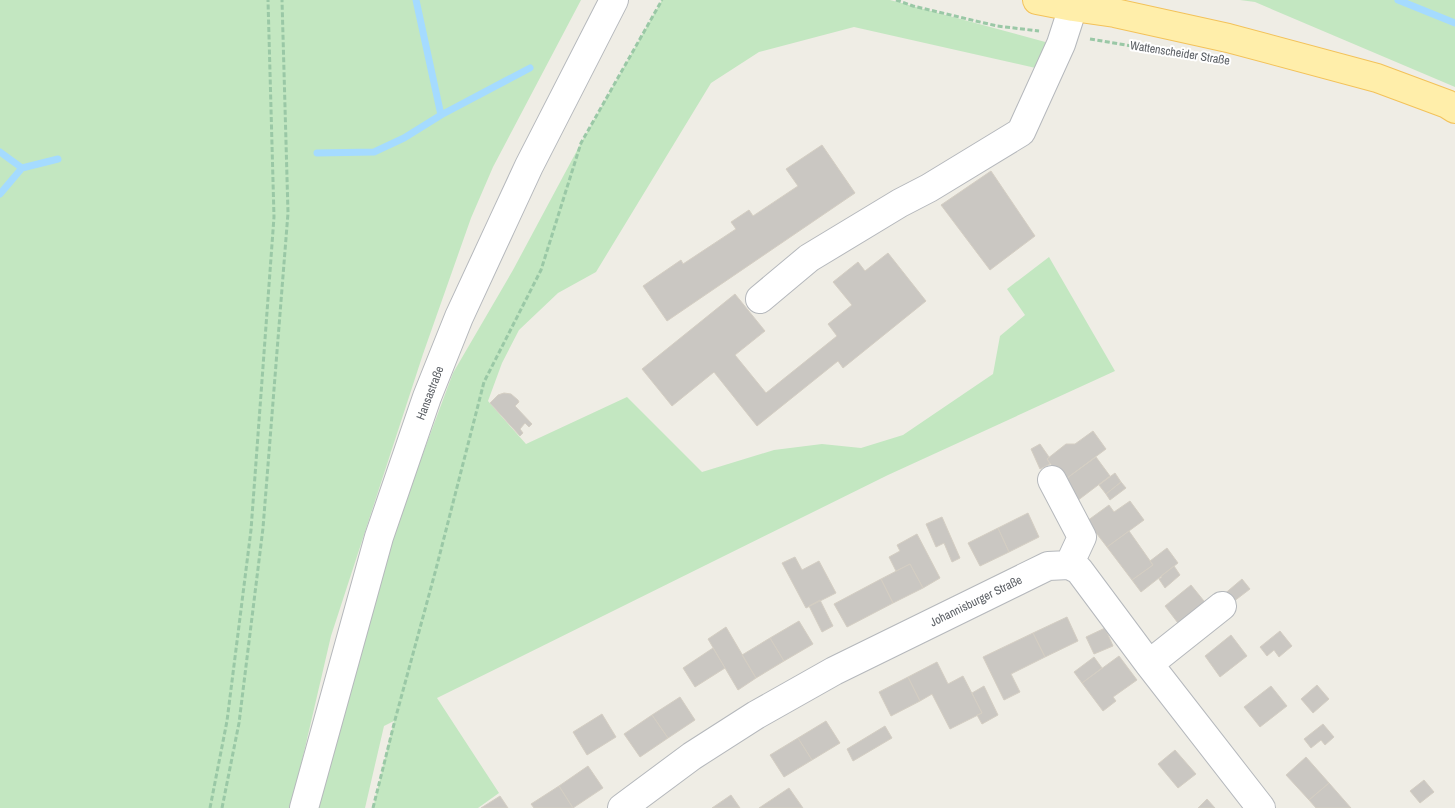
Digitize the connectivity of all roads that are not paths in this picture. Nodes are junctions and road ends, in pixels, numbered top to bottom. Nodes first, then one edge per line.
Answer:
1 (614, 0) edge
2 (1037, 0) edge
3 (1073, 7) junction
4 (1455, 109) edge
5 (760, 298) dead end
6 (1052, 480) dead end
7 (1069, 565) junction
8 (1222, 606) dead end
9 (1149, 664) junction
10 (304, 808) edge
11 (622, 808) edge
12 (1261, 808) edge

1 - 10 street, Hansastraße
2 - 3 main road, Wattenscheider Straße
3 - 4 main road, Wattenscheider Straße
3 - 5 street
6 - 7 street
7 - 9 street
7 - 11 street, Johannisburger Straße
8 - 9 street
9 - 12 street

